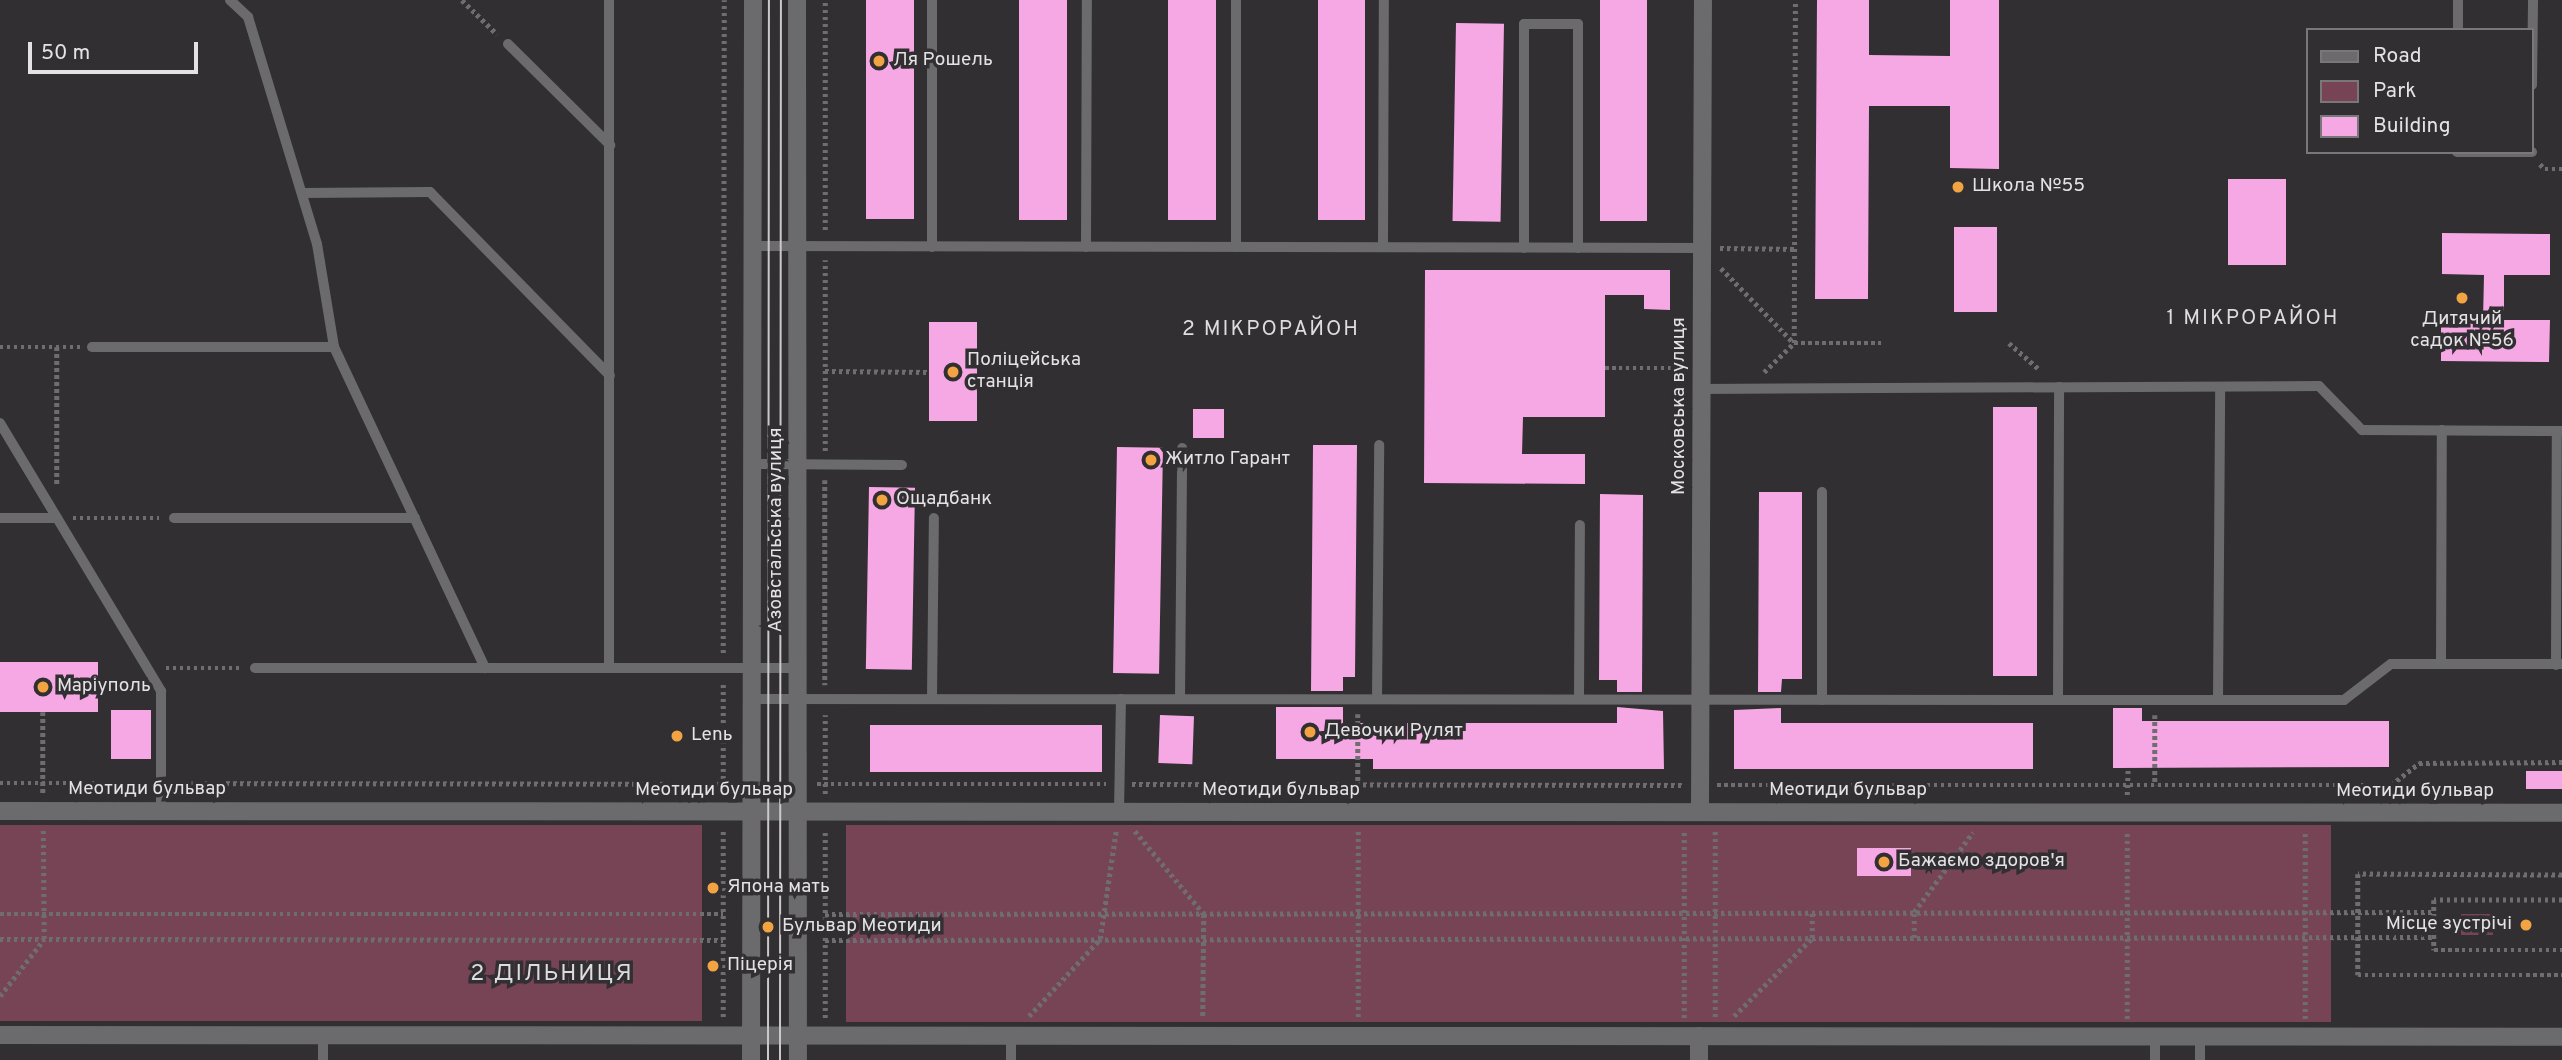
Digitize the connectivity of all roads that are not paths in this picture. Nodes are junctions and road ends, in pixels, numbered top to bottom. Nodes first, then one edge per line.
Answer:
1 (230, 0) edge
2 (609, 0) edge
3 (753, 0) edge
4 (797, 0) edge
5 (932, 0) edge
6 (1087, 0) edge
7 (1236, 0) edge
8 (1384, 0) edge
9 (1703, 0) edge
10 (2458, 0) edge
11 (2533, 0) edge
12 (2458, 28) edge
13 (2533, 28) edge
14 (508, 44) road end
15 (610, 145) junction
16 (302, 193) junction
17 (752, 246) junction
18 (797, 246) junction
19 (932, 247) junction
20 (1086, 247) junction
21 (1236, 247) junction
22 (1383, 247) junction
23 (1524, 248) junction
24 (1578, 248) junction
25 (1702, 248) junction
26 (92, 347) road end
27 (334, 347) junction
28 (610, 376) junction
29 (2059, 387) junction
30 (2220, 387) junction
31 (1701, 389) junction
32 (0, 423) edge
33 (2442, 430) junction
34 (2560, 431) edge
35 (1379, 445) dead end
36 (1182, 448) dead end
37 (752, 464) junction
38 (798, 464) junction
39 (902, 465) dead end
40 (1822, 492) dead end
41 (57, 517) junction
42 (0, 518) edge
43 (174, 518) road end
44 (415, 518) junction
45 (933, 518) dead end
46 (1580, 525) dead end
47 (2441, 664) junction
48 (2559, 664) edge
49 (256, 668) road end
50 (485, 668) junction
51 (609, 668) junction
52 (752, 668) junction
53 (798, 668) junction
54 (752, 699) junction
55 (797, 699) junction
56 (932, 699) junction
57 (1121, 699) junction
58 (1180, 699) junction
59 (1377, 699) junction
60 (1579, 699) junction
61 (1700, 699) junction
62 (1822, 699) junction
63 (2058, 700) junction
64 (2218, 700) junction
65 (0, 811) edge
66 (161, 811) junction
67 (752, 811) junction
68 (797, 812) junction
69 (1119, 812) junction
70 (1699, 812) junction
71 (2562, 813) edge
72 (0, 1035) edge
73 (323, 1035) junction
74 (751, 1035) junction
75 (798, 1035) junction
76 (1011, 1036) junction
77 (1699, 1036) junction
78 (2155, 1037) junction
79 (2200, 1037) junction
80 (2562, 1037) edge
81 (323, 1060) edge
82 (751, 1060) edge
83 (798, 1060) edge
84 (1010, 1060) edge
85 (1699, 1060) edge
86 (2155, 1060) edge
87 (2200, 1060) edge

1 - 16 lane
2 - 15 lane
3 - 17 street, Азовстальська вулиця
4 - 18 street, Азовстальська вулиця
5 - 19 lane
6 - 20 lane
7 - 21 lane
8 - 22 lane
9 - 25 street, Московська вулиця
10 - 12 lane
11 - 13 lane
14 - 15 lane
15 - 28 lane
16 - 27 lane
16 - 28 lane
17 - 18 lane
17 - 37 street, Азовстальська вулиця
18 - 19 lane
18 - 38 street, Азовстальська вулиця
19 - 20 lane
20 - 21 lane
21 - 22 lane
22 - 23 lane
23 - 24 lane
23 - 24 lane
24 - 25 lane
25 - 31 street, Московська вулиця
26 - 27 lane
27 - 44 lane
28 - 51 lane
29 - 30 lane
29 - 31 lane
29 - 63 lane
30 - 33 lane
30 - 64 lane
31 - 61 street, Московська вулиця
32 - 41 lane
33 - 34 lane
33 - 47 lane
34 - 48 lane
35 - 59 lane
36 - 58 lane
37 - 38 lane
37 - 52 street, Азовстальська вулиця
38 - 39 lane
38 - 53 street, Азовстальська вулиця
40 - 62 lane
41 - 42 lane
41 - 66 lane
43 - 44 lane
44 - 50 lane
45 - 56 lane
46 - 60 lane
47 - 48 lane
47 - 64 lane
49 - 50 lane
50 - 51 lane
51 - 52 lane
52 - 53 lane
52 - 54 street, Азовстальська вулиця
53 - 55 street, Азовстальська вулиця
54 - 55 lane
54 - 67 street, Азовстальська вулиця
55 - 56 lane
55 - 68 street, Азовстальська вулиця
56 - 57 lane
57 - 58 lane
57 - 69 lane
58 - 59 lane
59 - 60 lane
60 - 61 lane
61 - 62 lane
61 - 70 street, Московська вулиця
62 - 63 lane
63 - 64 lane
65 - 66 street, Меотиди бульвар
66 - 67 street, Меотиди бульвар
67 - 68 street, Меотиди бульвар
67 - 74 street, Азовстальська вулиця
68 - 69 street, Меотиди бульвар
68 - 75 street, Азовстальська вулиця
69 - 70 street, Меотиди бульвар
70 - 71 street, Меотиди бульвар
72 - 73 street
73 - 74 street
73 - 81 lane
74 - 75 street
74 - 82 street, Азовстальська вулиця
75 - 76 street
75 - 83 street, Азовстальська вулиця
76 - 77 street
76 - 84 lane
77 - 78 street
77 - 85 street
78 - 79 street
78 - 86 lane
79 - 80 street
79 - 87 lane

